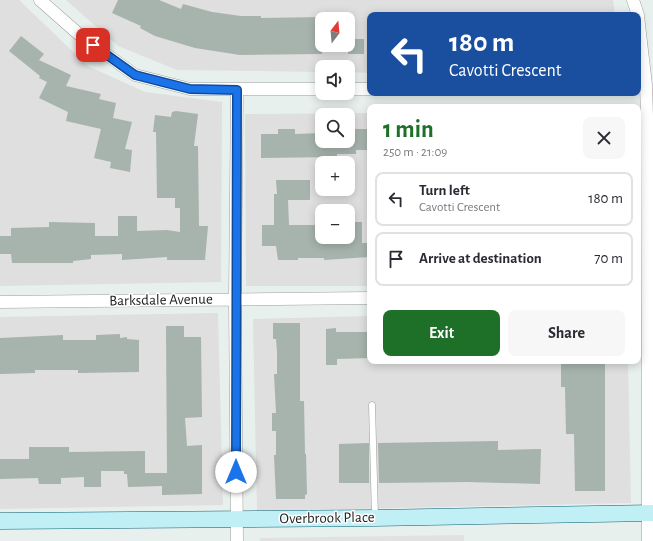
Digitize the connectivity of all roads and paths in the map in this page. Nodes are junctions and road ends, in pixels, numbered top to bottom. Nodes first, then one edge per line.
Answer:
1 (40, 0) edge
2 (633, 0) edge
3 (637, 12) edge
4 (641, 68) edge
5 (642, 85) edge
6 (315, 89) edge
7 (355, 89) edge
8 (367, 89) edge
9 (237, 90) junction
10 (650, 102) edge
11 (643, 296) edge
12 (367, 298) edge
13 (235, 299) junction
14 (0, 302) edge
15 (372, 405) dead end
16 (650, 513) edge
17 (375, 518) junction
18 (237, 520) junction
19 (0, 521) edge
20 (237, 541) edge
21 (648, 541) edge

1 - 9 street
2 - 3 street
4 - 5 street
5 - 10 street
6 - 9 street
7 - 8 street
9 - 13 street
10 - 11 street
11 - 16 street
12 - 13 street, Barksdale Avenue
13 - 14 street, Barksdale Avenue
13 - 18 street
15 - 17 lane
16 - 17 street, Overbrook Place
16 - 21 street
17 - 18 street, Overbrook Place
18 - 19 street, Overbrook Place
18 - 20 street

